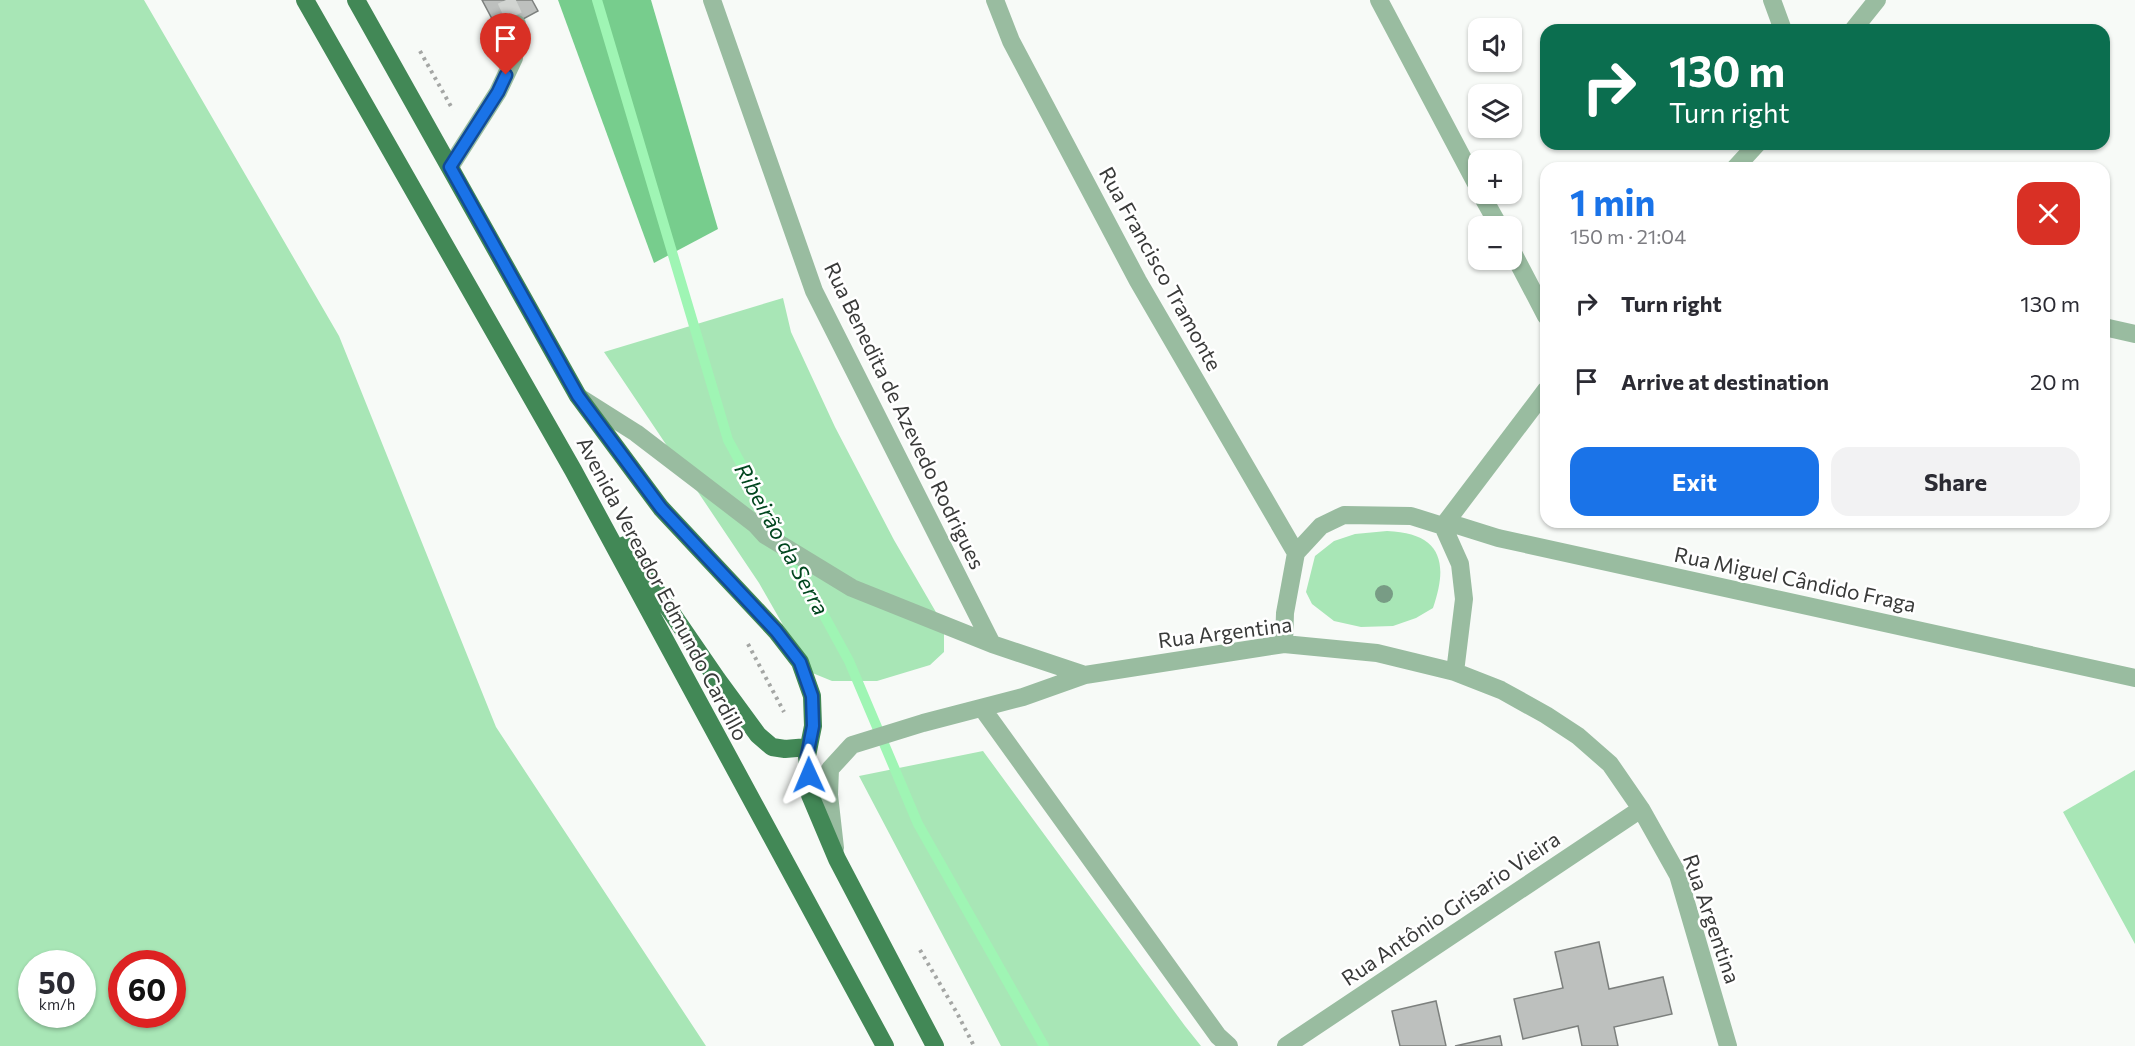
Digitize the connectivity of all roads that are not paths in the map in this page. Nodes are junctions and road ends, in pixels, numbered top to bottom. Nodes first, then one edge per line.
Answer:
1 (305, 0) edge
2 (356, 0) edge
3 (712, 0) edge
4 (995, 0) edge
5 (1378, 0) edge
6 (1772, 0) edge
7 (1877, 0) edge
8 (517, 24) tunnel mouth
9 (1781, 24) edge
10 (1858, 24) edge
11 (1752, 150) edge
12 (1740, 162) edge
13 (450, 167) junction
14 (1468, 168) edge
15 (1522, 270) edge
16 (1540, 305) edge
17 (2110, 328) edge
18 (2135, 334) edge
19 (578, 396) junction
20 (1540, 398) edge
21 (573, 470) junction
22 (1445, 524) junction
23 (1296, 553) junction
24 (992, 644) junction
25 (1284, 644) junction
26 (1455, 672) junction
27 (1085, 675) junction
28 (2135, 678) edge
29 (982, 708) junction
30 (808, 747) junction
31 (1641, 809) junction
32 (837, 859) junction
33 (885, 1046) edge
34 (935, 1046) edge
35 (1229, 1046) edge
36 (1286, 1046) edge
37 (1728, 1046) edge

1 - 21 main road, Avenida Vereador Edmundo Cardillo
2 - 13 main road, Avenida Vereador Edmundo Cardillo
3 - 24 street, Rua Benedita de Azevedo Rodrigues
4 - 23 street, Rua Francisco Tramonte
5 - 14 street
6 - 9 street
7 - 10 street
8 - 13 street
11 - 12 street
13 - 19 main road, Avenida Vereador Edmundo Cardillo
15 - 16 street
17 - 18 street
19 - 24 street, Rua Argentina
19 - 30 main road, Avenida Vereador Edmundo Cardillo
20 - 22 street
21 - 30 main road
21 - 33 main road, Avenida Vereador Edmundo Cardillo
22 - 23 street, Rua Miguel Cândido Fraga
22 - 26 street
22 - 28 street, Rua Miguel Cândido Fraga
23 - 25 street
24 - 27 street, Rua Argentina
25 - 26 street, Rua Argentina
25 - 27 street, Rua Argentina
26 - 31 street, Rua Argentina
27 - 29 street, Rua Argentina
29 - 32 street, Rua Argentina
29 - 35 street
30 - 32 main road, Avenida Vereador Edmundo Cardillo
31 - 36 street, Rua Antônio Grisario Vieira
31 - 37 street, Rua Argentina
32 - 34 main road, Avenida Vereador Edmundo Cardillo

